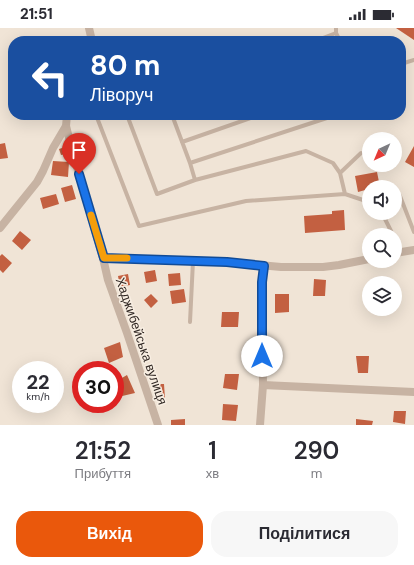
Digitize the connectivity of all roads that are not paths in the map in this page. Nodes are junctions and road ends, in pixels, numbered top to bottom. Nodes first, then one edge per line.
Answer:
1 (336, 28) edge
2 (336, 34) joint
3 (330, 36) edge
4 (66, 120) edge
5 (98, 120) edge
6 (129, 120) edge
7 (174, 120) edge
8 (245, 120) edge
9 (321, 120) edge
10 (66, 126) junction
11 (182, 142) junction
12 (362, 153) dead end
13 (190, 163) junction
14 (340, 173) junction
15 (195, 180) junction
16 (345, 194) junction
17 (362, 200) edge
18 (402, 201) edge
19 (0, 228) edge
20 (414, 232) edge
21 (414, 250) edge
22 (402, 252) edge
23 (104, 258) junction
24 (362, 260) edge
25 (193, 261) junction
26 (264, 266) junction
27 (190, 322) dead end
28 (262, 385) junction
29 (414, 392) edge
30 (158, 425) edge
31 (260, 425) edge

1 - 2 lane
2 - 3 lane
4 - 10 street, Хаджибейська вулиця
5 - 16 lane
6 - 15 lane
7 - 11 lane
8 - 11 lane
9 - 13 lane
10 - 19 street
10 - 23 street, Хаджибейська вулиця
11 - 13 lane
12 - 14 lane
13 - 15 lane
14 - 15 lane
14 - 16 lane
16 - 17 lane
18 - 20 lane
21 - 22 street
23 - 25 street
23 - 30 street, Хаджибейська вулиця
24 - 26 street
25 - 26 street
25 - 27 lane
26 - 28 street
28 - 29 street
28 - 31 street

